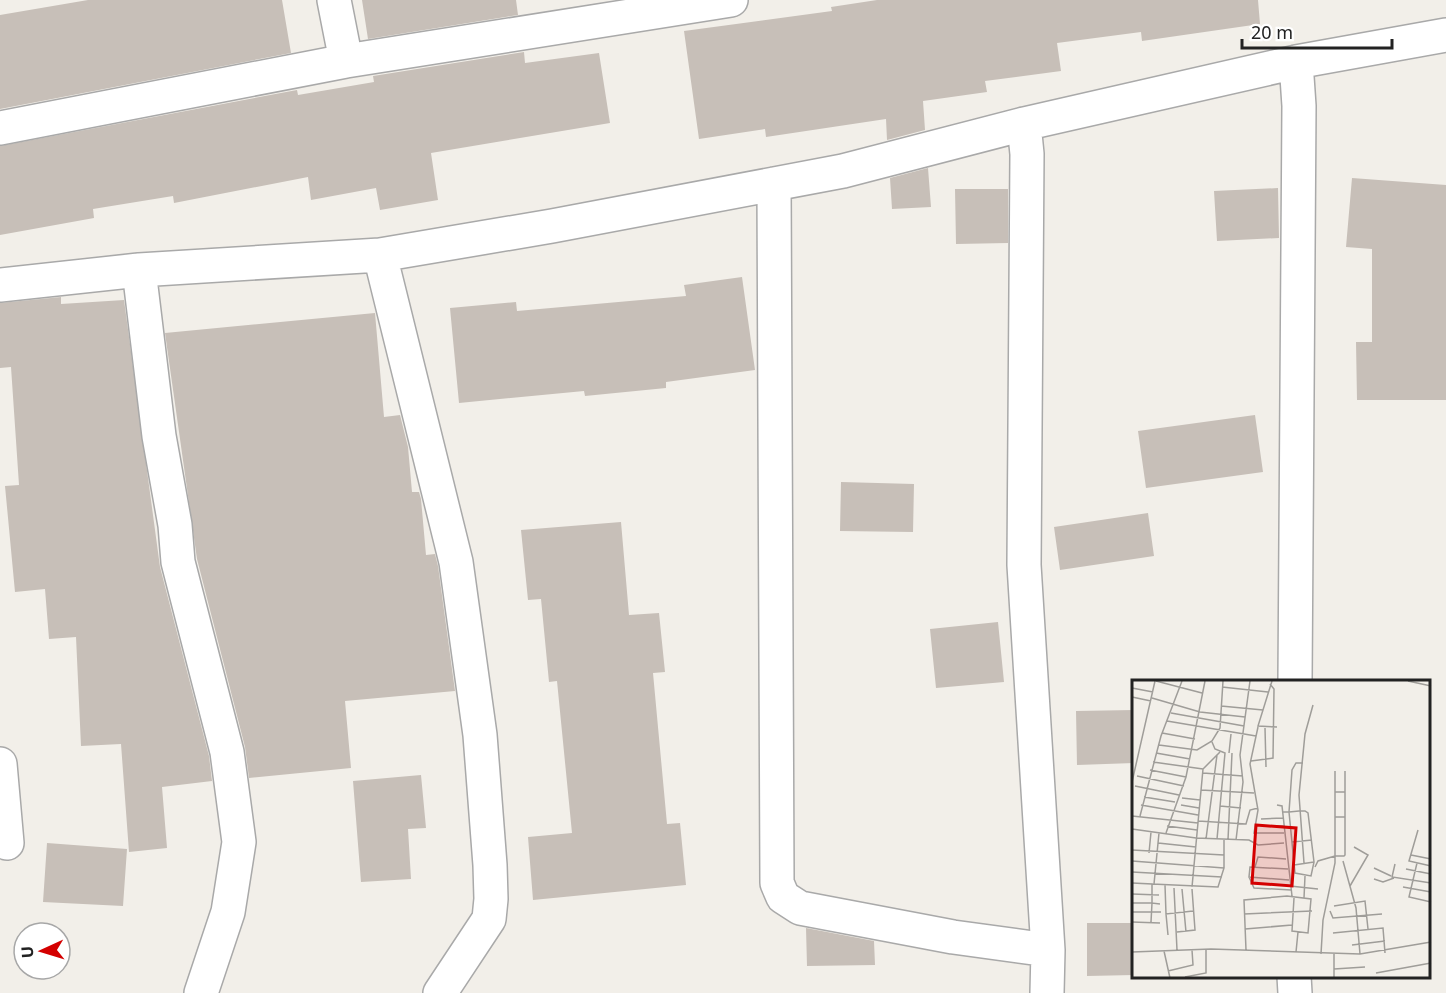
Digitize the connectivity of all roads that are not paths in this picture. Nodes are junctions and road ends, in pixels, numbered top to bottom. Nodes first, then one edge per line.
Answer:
1 (334, 0) edge
2 (731, 0) edge
3 (1446, 35) edge
4 (346, 61) junction
5 (1296, 62) junction
6 (1024, 124) junction
7 (0, 128) edge
8 (774, 184) junction
9 (380, 255) junction
10 (139, 270) junction
11 (0, 285) edge
12 (1295, 680) edge
13 (0, 764) edge
14 (7, 843) dead end
15 (1048, 950) junction
16 (1294, 978) edge
17 (201, 993) edge
18 (440, 993) edge
19 (1047, 993) edge
20 (1295, 993) edge

1 - 4 street
2 - 4 street
3 - 5 street
4 - 7 street
5 - 6 street
5 - 12 street
6 - 8 street
6 - 15 street
8 - 9 street
8 - 15 street
9 - 10 street
9 - 18 street
10 - 11 street
10 - 17 street
13 - 14 street
15 - 19 street
16 - 20 street

